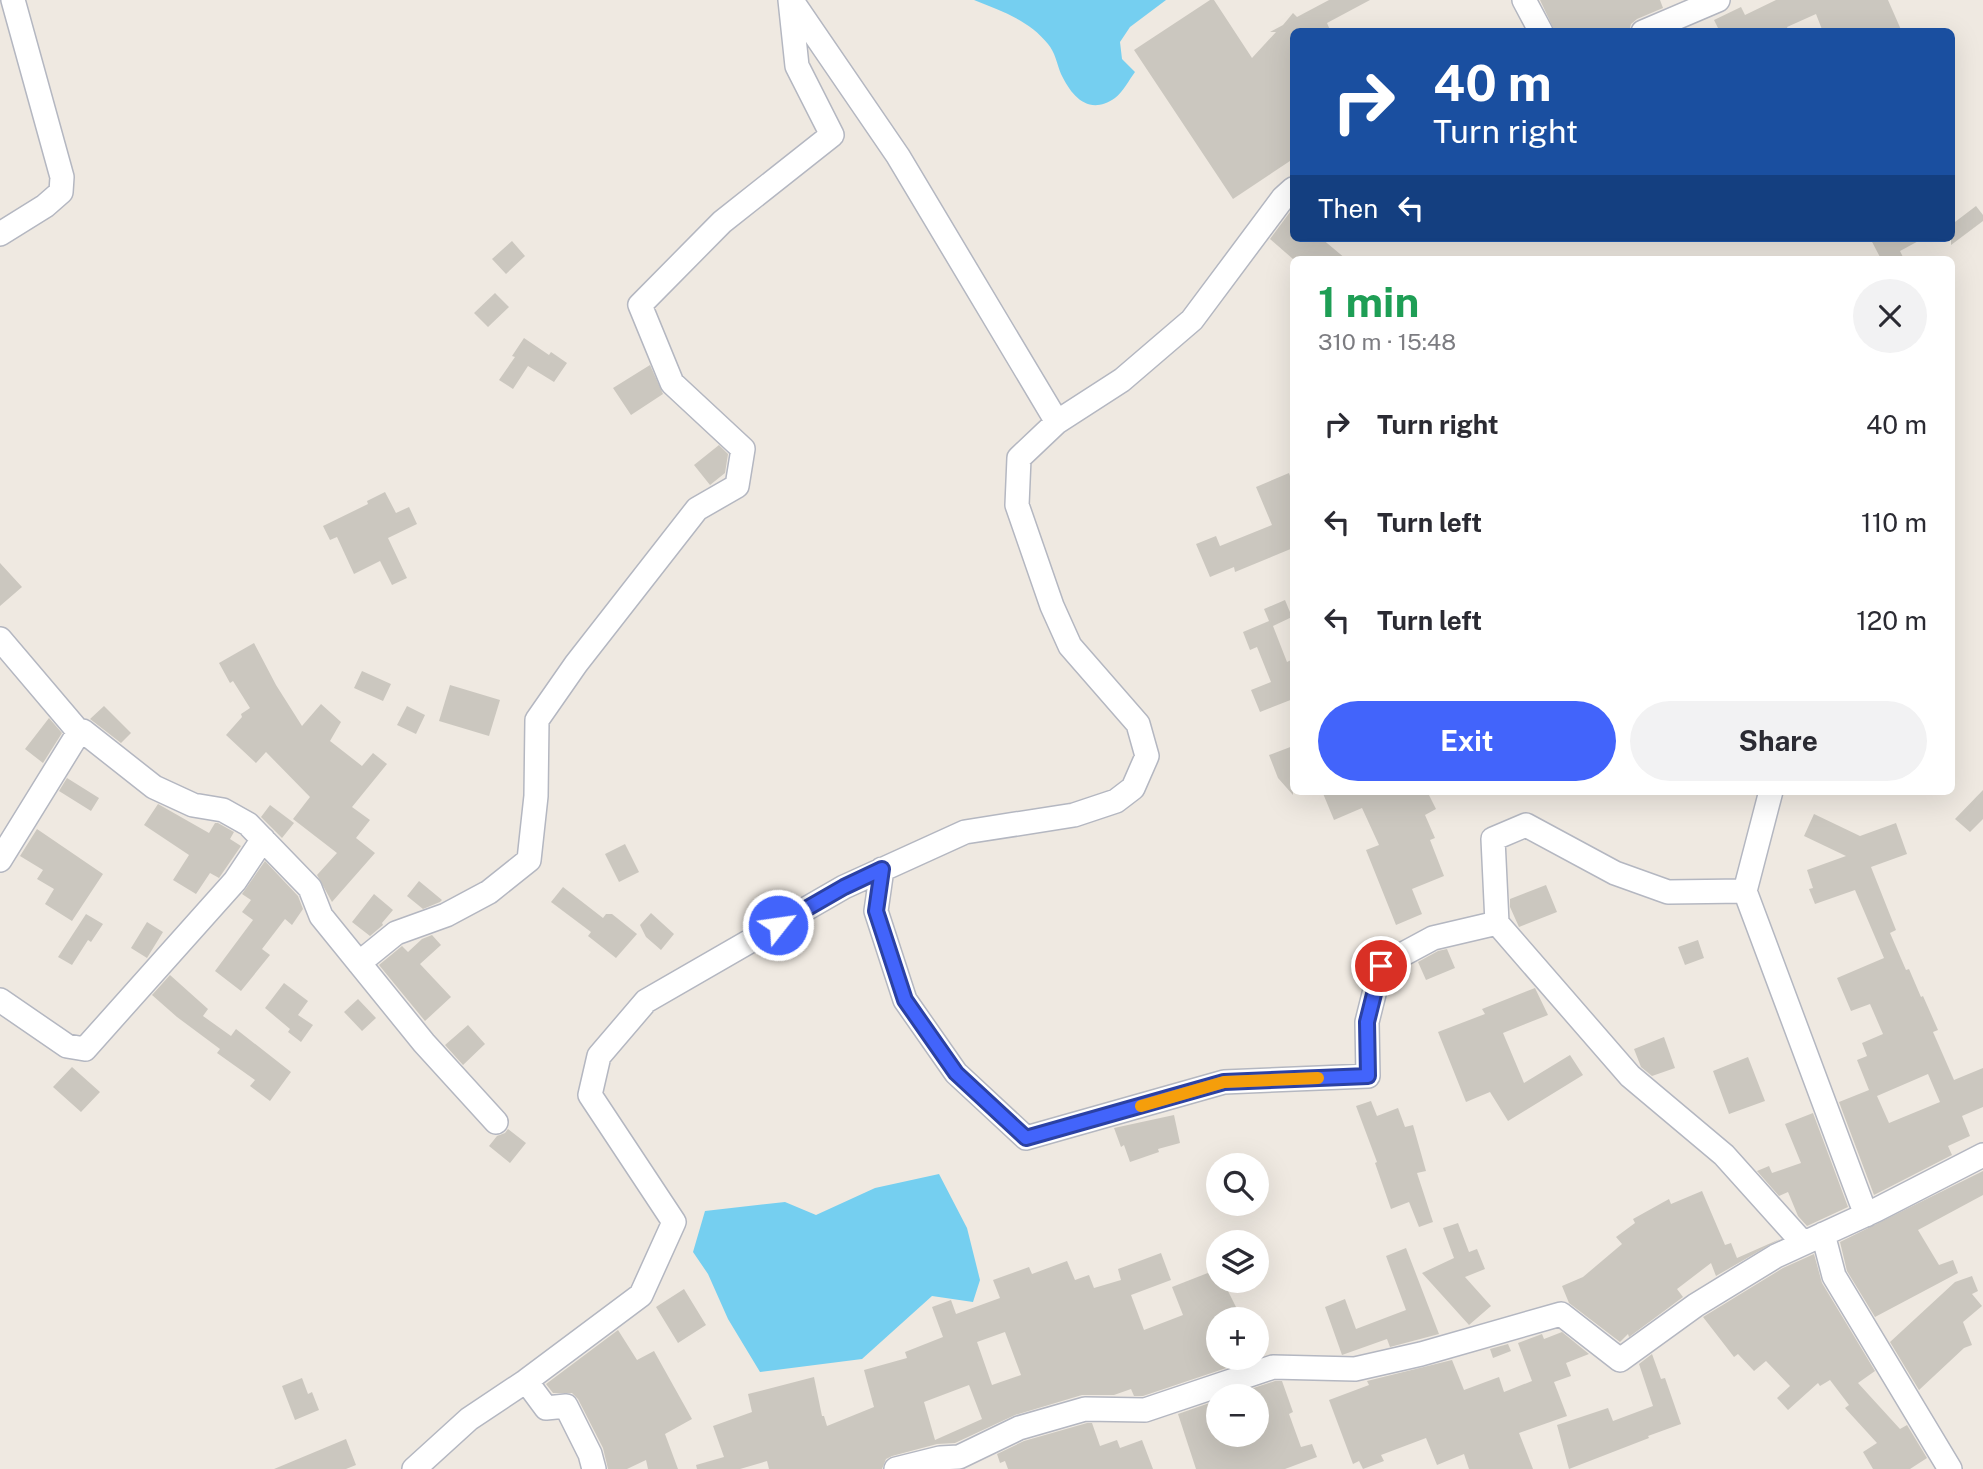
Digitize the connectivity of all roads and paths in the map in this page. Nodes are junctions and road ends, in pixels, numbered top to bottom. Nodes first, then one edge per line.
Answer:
1 (13, 0) edge
2 (791, 0) edge
3 (1524, 0) edge
4 (1718, 0) edge
5 (1539, 28) edge
6 (1652, 28) edge
7 (1290, 192) edge
8 (0, 234) edge
9 (1057, 422) junction
10 (0, 639) edge
11 (79, 732) junction
12 (1771, 795) edge
13 (263, 839) junction
14 (0, 860) edge
15 (882, 869) junction
16 (1745, 891) junction
17 (1497, 923) junction
18 (359, 963) junction
19 (0, 1000) edge
20 (496, 1122) dead end
21 (1983, 1155) edge
22 (1866, 1215) junction
23 (1813, 1239) junction
24 (526, 1381) junction
25 (414, 1469) edge
26 (594, 1469) edge
27 (896, 1469) edge
28 (1950, 1469) edge

1 - 8 street
2 - 9 street
2 - 18 street
3 - 5 street
4 - 6 street
7 - 9 street
9 - 15 street
10 - 11 street
11 - 13 street
11 - 14 street
12 - 16 street
13 - 18 street
13 - 19 street
15 - 17 street
15 - 24 street
16 - 17 street
16 - 22 street
17 - 23 street
18 - 20 street
21 - 22 street
22 - 23 street
23 - 27 street
23 - 28 street
24 - 25 street
24 - 26 street

